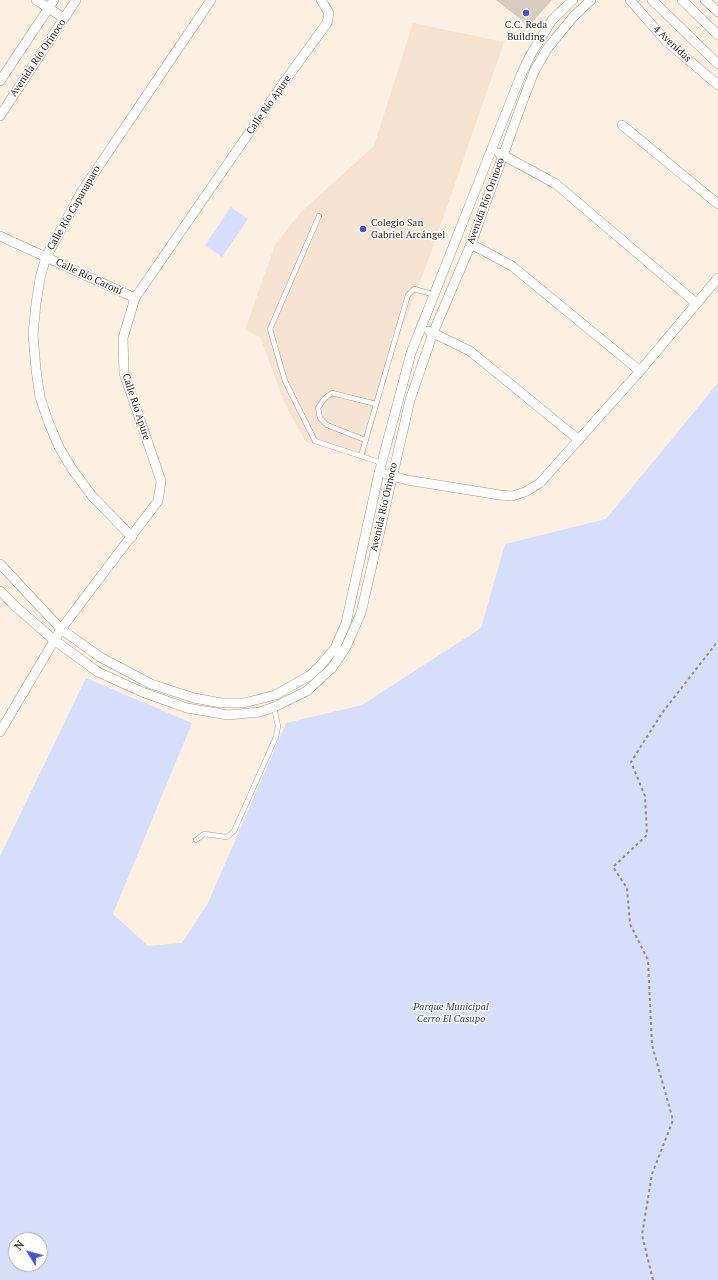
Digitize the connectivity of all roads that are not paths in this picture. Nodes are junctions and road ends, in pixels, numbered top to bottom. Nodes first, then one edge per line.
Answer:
1 (36, 0) edge
2 (54, 0) edge
3 (76, 0) edge
4 (211, 0) edge
5 (321, 0) edge
6 (574, 0) edge
7 (591, 0) edge
8 (630, 0) edge
9 (652, 0) edge
10 (682, 0) edge
11 (705, 0) edge
12 (49, 8) junction
13 (718, 12) edge
14 (64, 18) junction
15 (718, 35) edge
16 (718, 64) edge
17 (0, 81) edge
18 (718, 85) edge
19 (0, 116) edge
20 (622, 125) dead end
21 (492, 151) junction
22 (503, 155) junction
23 (718, 204) edge
24 (319, 216) dead end
25 (0, 236) edge
26 (471, 244) junction
27 (46, 257) junction
28 (718, 278) edge
29 (435, 295) junction
30 (135, 298) junction
31 (696, 303) junction
32 (420, 328) junction
33 (433, 333) junction
34 (640, 371) junction
35 (376, 404) junction
36 (365, 440) junction
37 (579, 440) junction
38 (361, 456) junction
39 (382, 463) junction
40 (379, 473) junction
41 (391, 475) junction
42 (132, 537) junction
43 (0, 564) edge
44 (0, 591) edge
45 (346, 623) junction
46 (356, 627) junction
47 (61, 629) junction
48 (54, 640) junction
49 (214, 701) junction
50 (274, 707) junction
51 (211, 713) junction
52 (0, 731) edge
53 (196, 840) dead end

1 - 12 street
2 - 12 street, Avenida Río Orinoco
3 - 14 street, Avenida Río Orinoco
4 - 27 street, Calle Río Capanaparo
5 - 30 street, Calle Río Apure
6 - 21 street, Avenida Río Orinoco
7 - 22 street, Avenida Río Orinoco
8 - 18 street, 4 Avenidas
9 - 16 street, 4 Avenidas
10 - 15 street
11 - 13 street
12 - 14 street
12 - 17 street, Avenida Río Orinoco
14 - 19 street, Avenida Río Orinoco
20 - 23 street
21 - 22 street
21 - 29 street, Avenida Río Orinoco
22 - 26 street, Avenida Río Orinoco
22 - 31 street
24 - 38 lane
25 - 27 street, Calle Río Caroní
26 - 33 street, Avenida Río Orinoco
26 - 34 street
27 - 30 street, Calle Río Caroní
27 - 42 street, Calle Río Capanaparo
28 - 31 street
29 - 32 street, Avenida Río Orinoco
29 - 35 lane
30 - 42 street, Calle Río Apure
31 - 34 street
32 - 33 street
32 - 39 street, Avenida Río Orinoco
33 - 37 street
33 - 41 street, Avenida Río Orinoco
34 - 37 street
35 - 36 lane
35 - 36 lane
36 - 38 lane
37 - 41 street
38 - 39 lane
39 - 40 street, Avenida Río Orinoco
40 - 41 street
40 - 45 street, Avenida Río Orinoco
41 - 46 street, Avenida Río Orinoco
42 - 47 street, Calle Río Apure
43 - 47 street, Avenida Río Orinoco
44 - 48 street, Avenida Río Orinoco
45 - 46 street
45 - 49 street, Avenida Río Orinoco
46 - 50 street, Avenida Río Orinoco
47 - 48 street, Calle Río Apure
47 - 49 street, Avenida Río Orinoco
48 - 51 street, Avenida Río Orinoco
48 - 52 street, Calle Río Apure
49 - 51 street
50 - 51 street, Avenida Río Orinoco
50 - 53 lane

